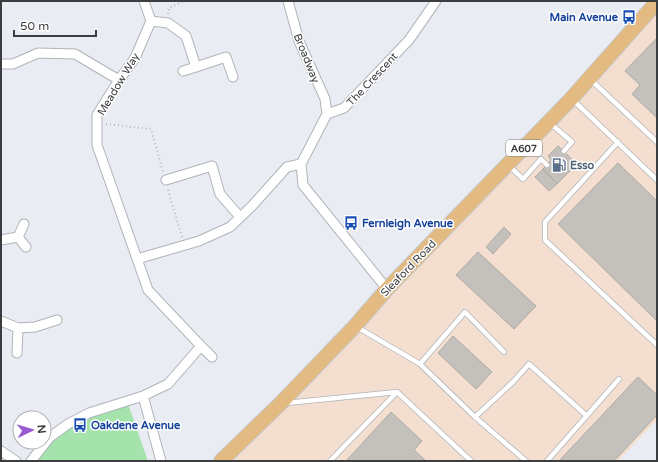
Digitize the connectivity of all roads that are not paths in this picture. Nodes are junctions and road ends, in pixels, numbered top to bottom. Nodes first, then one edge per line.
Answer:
1 (144, 1) edge
2 (288, 1) edge
3 (436, 1) edge
4 (657, 2) edge
5 (151, 22) junction
6 (1, 64) edge
7 (196, 67) junction
8 (184, 71) dead end
9 (233, 77) dead end
10 (590, 79) junction
11 (119, 80) junction
12 (571, 99) junction
13 (327, 114) junction
14 (549, 122) junction
15 (618, 142) junction
16 (657, 142) edge
17 (564, 151) dead end
18 (219, 158) dead end
19 (301, 164) junction
20 (508, 165) junction
21 (547, 165) dead end
22 (212, 166) junction
23 (166, 180) road end
24 (657, 180) edge
25 (240, 218) junction
26 (24, 224) dead end
27 (18, 237) junction
28 (1, 240) edge
29 (26, 247) dead end
30 (137, 259) junction
31 (387, 289) junction
32 (1, 320) edge
33 (57, 320) dead end
34 (355, 326) junction
35 (18, 328) junction
36 (657, 345) edge
37 (202, 346) junction
38 (504, 352) dead end
39 (17, 353) dead end
40 (212, 357) dead end
41 (420, 364) junction
42 (619, 379) dead end
43 (397, 392) junction
44 (143, 396) junction
45 (280, 404) junction
46 (586, 416) junction
47 (475, 417) junction
48 (1, 451) edge
49 (16, 461) edge
50 (31, 461) edge
51 (161, 461) edge
52 (221, 461) edge
53 (330, 461) edge
54 (471, 461) edge
55 (526, 461) edge
56 (547, 461) edge

1 - 5 street
2 - 13 street, Broadway
3 - 13 street, The Crescent
4 - 10 main road, Sleaford Road / A607
5 - 7 street
5 - 11 street, Meadow Way
6 - 11 street
7 - 8 street
7 - 9 street
10 - 12 main road, Sleaford Road / A607
10 - 16 lane
11 - 30 street, Meadow Way
12 - 14 main road, Sleaford Road / A607
12 - 15 lane
13 - 19 street
14 - 17 lane
14 - 20 main road, Sleaford Road / A607
15 - 24 lane
15 - 36 lane
18 - 22 street
19 - 25 street
19 - 31 street
20 - 21 lane
20 - 31 main road, Sleaford Road / A607
22 - 23 street
22 - 25 street
25 - 30 street
26 - 27 street
27 - 28 street
27 - 29 street
30 - 37 street
31 - 34 main road, Sleaford Road / A607
32 - 35 street
33 - 35 street
34 - 41 lane
34 - 45 main road, Sleaford Road / A607
35 - 39 street
37 - 40 street
37 - 44 street
38 - 41 lane
41 - 47 lane
42 - 46 lane
43 - 45 lane
43 - 53 lane
43 - 54 lane
44 - 50 street
44 - 51 street
45 - 52 main road, Sleaford Road / A607
46 - 47 lane
46 - 56 lane
47 - 55 lane
48 - 49 street

